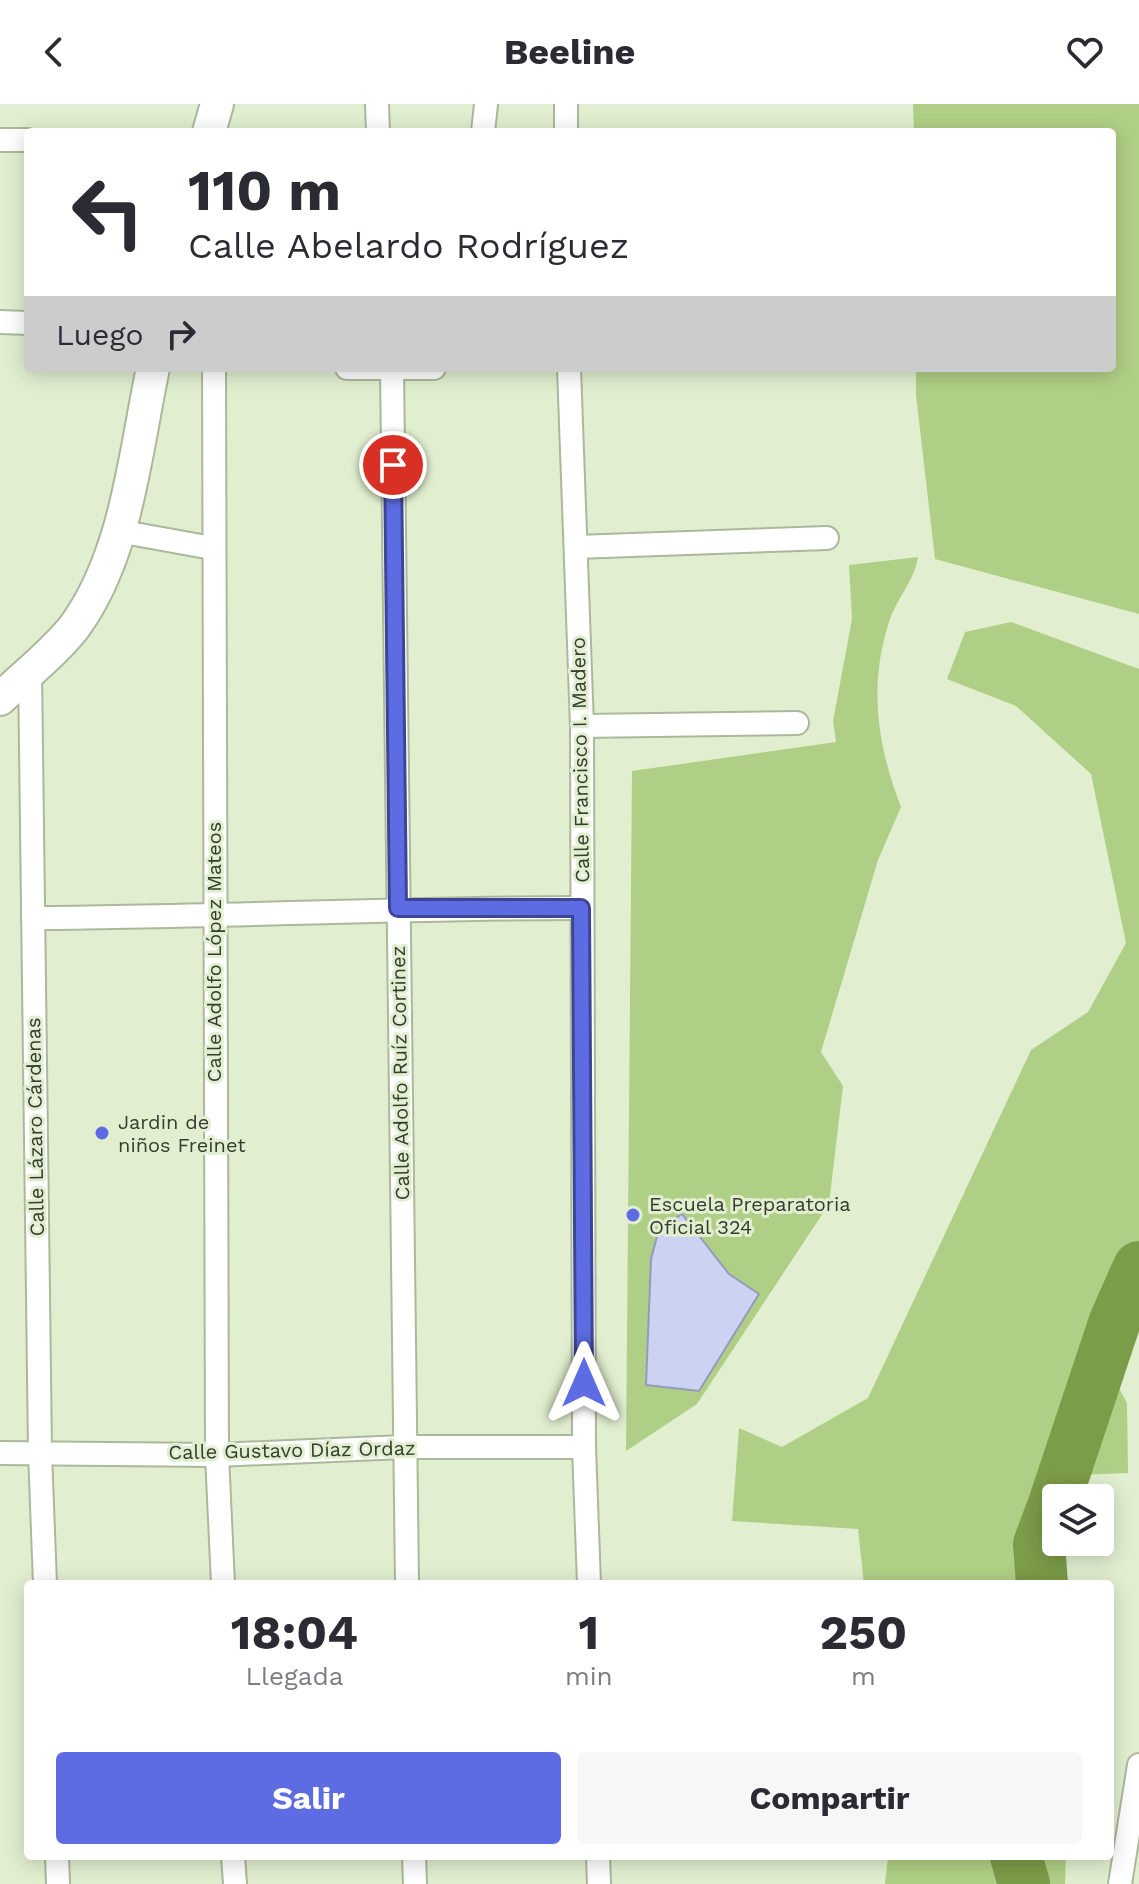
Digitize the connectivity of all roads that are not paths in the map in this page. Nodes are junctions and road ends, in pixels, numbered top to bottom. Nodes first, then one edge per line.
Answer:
1 (217, 104) edge
2 (377, 104) edge
3 (486, 104) edge
4 (566, 104) edge
5 (210, 128) edge
6 (378, 128) edge
7 (483, 128) edge
8 (566, 128) edge
9 (0, 140) edge
10 (24, 140) edge
11 (0, 322) edge
12 (24, 323) edge
13 (152, 372) edge
14 (214, 372) edge
15 (393, 372) edge
16 (569, 372) edge
17 (118, 531) junction
18 (827, 538) dead end
19 (576, 547) junction
20 (212, 548) junction
21 (30, 670) junction
22 (0, 699) edge
23 (797, 723) dead end
24 (582, 726) junction
25 (398, 908) junction
26 (581, 908) junction
27 (214, 917) junction
28 (33, 918) junction
29 (403, 1447) junction
30 (584, 1447) junction
31 (40, 1452) junction
32 (0, 1453) edge
33 (217, 1455) junction
34 (45, 1580) edge
35 (223, 1580) edge
36 (407, 1580) edge
37 (589, 1580) edge
38 (1139, 1765) edge
39 (57, 1860) edge
40 (233, 1860) edge
41 (414, 1860) edge
42 (598, 1860) edge
43 (58, 1884) edge
44 (235, 1884) edge
45 (415, 1884) edge
46 (599, 1884) edge
47 (1120, 1884) edge

1 - 5 main road
2 - 6 street
3 - 7 street
4 - 8 street
9 - 10 street
11 - 12 street
13 - 17 main road
14 - 20 street, Calle Adolfo López Mateos
15 - 25 street, Calle Adolfo Ruíz Cortinez
16 - 19 street, Calle Francisco I. Madero
17 - 20 street
17 - 21 main road
18 - 19 street
19 - 24 street, Calle Francisco I. Madero
20 - 27 street, Calle Adolfo López Mateos
21 - 22 main road
21 - 28 street, Calle Lázaro Cárdenas
23 - 24 street
24 - 26 street, Calle Francisco I. Madero
25 - 26 street
25 - 27 street
25 - 29 street, Calle Adolfo Ruíz Cortinez
26 - 30 street, Calle Francisco I. Madero
27 - 28 street
27 - 33 street, Calle Adolfo López Mateos
28 - 31 street, Calle Lázaro Cárdenas
29 - 30 street, Calle Gustavo Díaz Ordaz
29 - 33 street, Calle Gustavo Díaz Ordaz
29 - 36 street, Calle Adolfo Ruíz Cortinez
30 - 37 street, Calle Francisco I. Madero
31 - 32 street, Calle Gustavo Díaz Ordaz
31 - 33 street, Calle Gustavo Díaz Ordaz
31 - 34 street, Calle Lázaro Cárdenas
33 - 35 street, Calle Adolfo López Mateos
38 - 47 street
39 - 43 street
40 - 44 street
41 - 45 street
42 - 46 street

